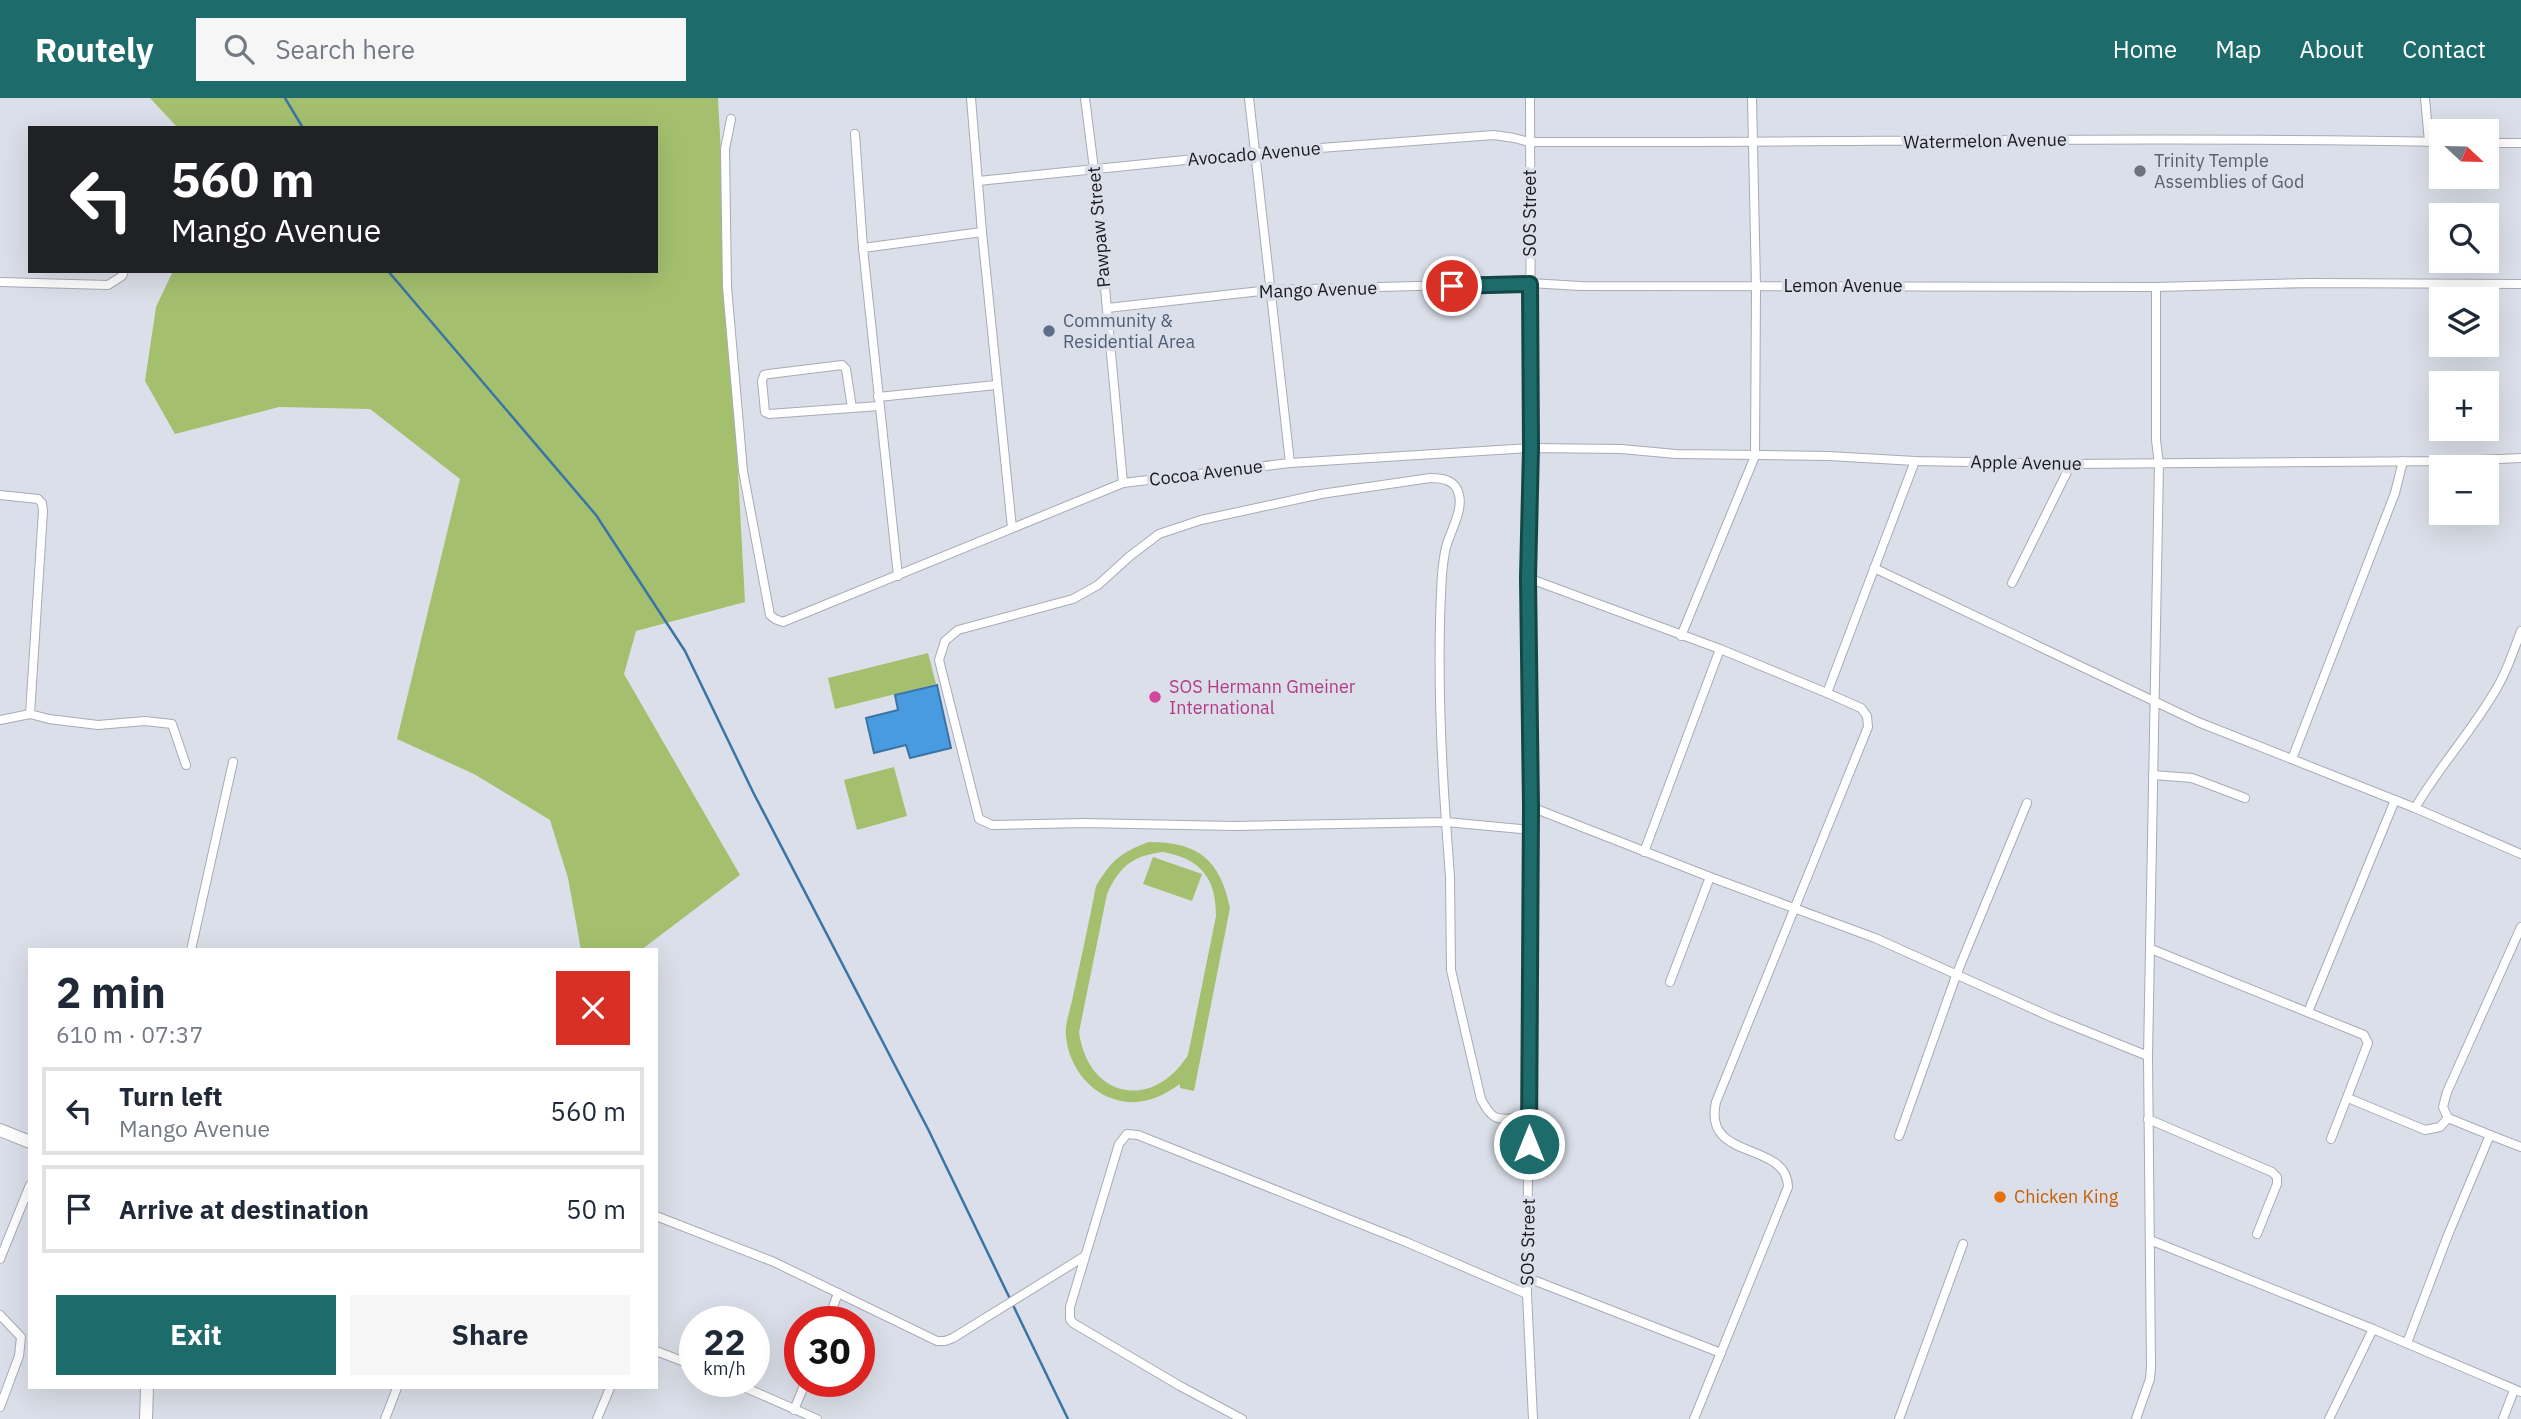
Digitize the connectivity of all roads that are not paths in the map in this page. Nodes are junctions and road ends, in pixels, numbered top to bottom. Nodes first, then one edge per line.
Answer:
1 (971, 98) edge
2 (1085, 98) edge
3 (1249, 98) edge
4 (1530, 98) edge
5 (1752, 98) edge
6 (2425, 98) edge
7 (731, 119) dead end
8 (855, 134) dead end
9 (1529, 142) junction
10 (2429, 142) joint
11 (2499, 143) edge
12 (2521, 143) edge
13 (1753, 144) junction
14 (1254, 153) junction
15 (1094, 169) junction
16 (978, 181) junction
17 (982, 232) junction
18 (863, 247) junction
19 (123, 273) edge
20 (0, 282) edge
21 (1530, 284) junction
22 (2521, 284) edge
23 (1756, 286) junction
24 (2156, 287) junction
25 (1270, 290) junction
26 (1107, 308) junction
27 (996, 385) junction
28 (878, 402) junction
29 (852, 408) junction
30 (1531, 448) junction
31 (1755, 456) junction
32 (2521, 458) edge
33 (1915, 461) junction
34 (2403, 461) junction
35 (1290, 463) junction
36 (2071, 464) junction
37 (2159, 464) junction
38 (1123, 483) junction
39 (0, 495) edge
40 (1012, 528) junction
41 (1874, 568) junction
42 (898, 576) junction
43 (1528, 578) junction
44 (2012, 583) dead end
45 (2521, 631) edge
46 (1681, 635) junction
47 (1720, 649) junction
48 (1827, 693) junction
49 (2154, 701) junction
50 (30, 714) junction
51 (0, 720) edge
52 (2292, 759) junction
53 (233, 762) dead end
54 (187, 765) dead end
55 (2153, 775) junction
56 (2245, 798) dead end
57 (2395, 800) junction
58 (2027, 803) dead end
59 (1531, 807) junction
60 (2415, 808) junction
61 (1446, 822) junction
62 (1531, 830) junction
63 (1644, 852) junction
64 (2521, 854) edge
65 (1710, 877) junction
66 (1794, 908) junction
67 (2521, 927) edge
68 (191, 948) edge
69 (2151, 950) junction
70 (1957, 973) junction
71 (1670, 982) dead end
72 (2308, 1012) junction
73 (2148, 1056) junction
74 (2348, 1098) junction
75 (1529, 1117) junction
76 (2448, 1118) junction
77 (2148, 1119) junction
78 (0, 1130) edge
79 (2490, 1135) junction
80 (1899, 1136) dead end
81 (2331, 1139) dead end
82 (28, 1141) edge
83 (2521, 1147) edge
84 (28, 1190) edge
85 (658, 1217) edge
86 (2257, 1234) dead end
87 (2150, 1240) junction
88 (1963, 1244) dead end
89 (1086, 1256) junction
90 (0, 1259) edge
91 (1528, 1278) junction
92 (838, 1293) junction
93 (1527, 1294) junction
94 (833, 1306) edge
95 (0, 1315) edge
96 (2373, 1329) junction
97 (2407, 1343) junction
98 (658, 1352) edge
99 (1721, 1353) junction
100 (679, 1360) edge
101 (147, 1389) edge
102 (397, 1389) edge
103 (610, 1389) edge
104 (2517, 1391) edge
105 (765, 1397) edge
106 (799, 1397) edge
107 (0, 1407) edge
108 (794, 1410) junction
109 (146, 1419) edge
110 (385, 1419) edge
111 (597, 1419) edge
112 (817, 1419) edge
113 (1242, 1419) edge
114 (1533, 1419) edge
115 (1694, 1419) edge
116 (1899, 1419) edge
117 (2136, 1419) edge
118 (2329, 1419) edge
119 (2503, 1419) edge

1 - 16 street
2 - 15 street, Pawpaw Street
3 - 14 street
4 - 9 street, SOS Street
5 - 13 street
6 - 10 street
7 - 42 street, Cocoa Avenue
8 - 18 street
9 - 13 street, Watermelon Avenue
9 - 14 street, Avocado Avenue
9 - 21 street, SOS Street
10 - 13 street, Watermelon Avenue
11 - 12 street
13 - 23 street
14 - 15 street, Avocado Avenue
14 - 25 street
15 - 16 street, Avocado Avenue
15 - 26 street, Pawpaw Street
16 - 17 street
17 - 18 street
17 - 27 street
18 - 28 street
19 - 20 street
21 - 23 street, Lemon Avenue
21 - 25 street, Mango Avenue
21 - 30 street, SOS Street
22 - 24 street, Lemon Avenue
23 - 24 street, Lemon Avenue
23 - 31 street
24 - 37 street
25 - 26 street, Mango Avenue
25 - 35 street
26 - 38 street, Pawpaw Street
27 - 28 street
27 - 40 street
28 - 29 street
28 - 42 street
29 - 29 street
30 - 31 street, Apple Avenue
30 - 35 street, Cocoa Avenue
30 - 43 street, SOS Street
31 - 33 street, Apple Avenue
31 - 46 street
32 - 34 street, Apple Avenue
33 - 36 street, Apple Avenue
33 - 41 street
34 - 37 street, Apple Avenue
34 - 52 street
35 - 38 street, Cocoa Avenue
36 - 37 street, Apple Avenue
36 - 44 street
37 - 49 street
38 - 40 street, Cocoa Avenue
39 - 50 street
40 - 42 street, Cocoa Avenue
41 - 48 street
41 - 49 street
43 - 46 street
43 - 59 street, SOS Street
45 - 60 street
46 - 47 street
47 - 48 street
47 - 63 street
48 - 66 street
49 - 52 street
49 - 55 street
50 - 51 street
50 - 54 street
52 - 57 street
53 - 68 street
55 - 56 street
55 - 69 street
57 - 60 street
57 - 72 street
58 - 70 street
59 - 62 street, SOS Street
59 - 63 street
60 - 64 street
61 - 61 street
61 - 62 street
61 - 75 street
62 - 75 street, SOS Street
63 - 65 street
65 - 66 street
65 - 71 street
66 - 70 street
66 - 99 street
67 - 76 street
69 - 72 street
69 - 73 street
70 - 73 street
70 - 80 street
72 - 74 street
73 - 77 street
74 - 76 street
74 - 81 street
75 - 91 street, SOS Street
76 - 79 street
77 - 86 street
77 - 87 street
78 - 82 street
79 - 83 street
79 - 97 street
84 - 90 street
85 - 92 street
87 - 96 street
87 - 117 street
88 - 116 street
89 - 92 street
89 - 93 street
89 - 113 street
91 - 93 street, SOS Street
91 - 99 street
92 - 94 street
93 - 114 street, SOS Street
95 - 107 street
96 - 97 street
96 - 118 street
97 - 104 street
98 - 100 street
99 - 115 street
101 - 109 street
102 - 110 street
103 - 111 street
104 - 119 street
105 - 108 street
106 - 108 street
108 - 112 street

